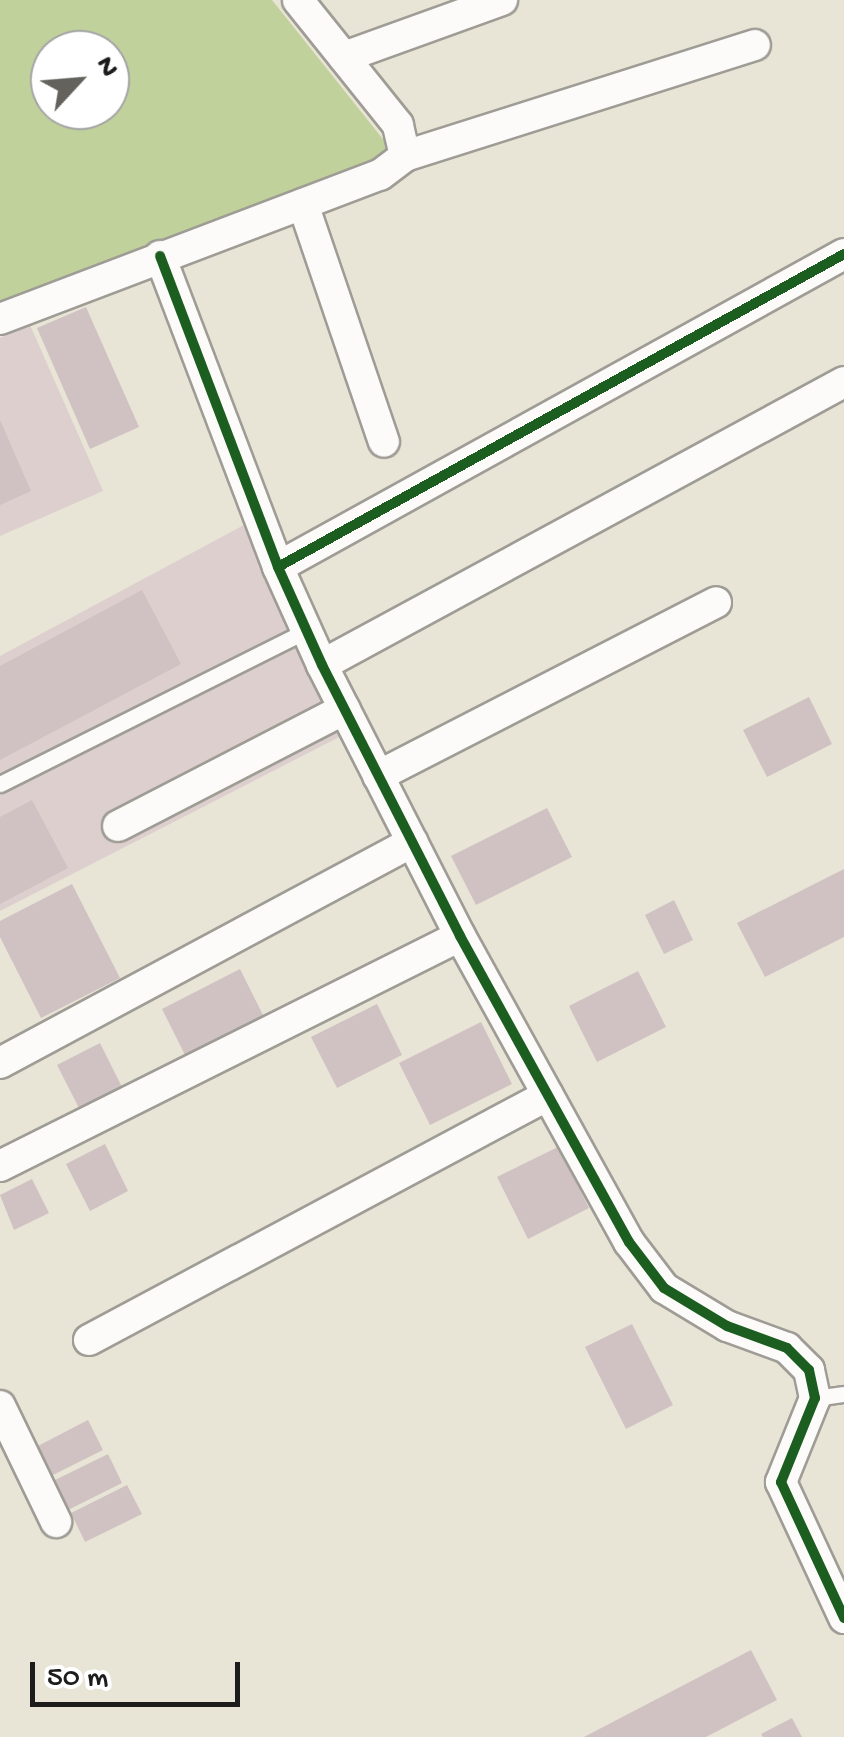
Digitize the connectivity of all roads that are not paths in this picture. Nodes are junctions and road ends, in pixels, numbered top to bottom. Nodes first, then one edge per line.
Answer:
1 (298, 0) edge
2 (502, 0) edge
3 (755, 46) dead end
4 (344, 57) junction
5 (405, 156) junction
6 (303, 204) junction
7 (844, 254) edge
8 (160, 256) junction
9 (0, 319) edge
10 (844, 382) edge
11 (384, 442) dead end
12 (278, 567) junction
13 (716, 602) dead end
14 (306, 630) junction
15 (322, 665) junction
16 (345, 709) junction
17 (378, 776) junction
18 (0, 784) edge
19 (118, 826) dead end
20 (412, 842) junction
21 (460, 936) junction
22 (0, 1063) edge
23 (548, 1095) junction
24 (0, 1166) edge
25 (89, 1340) dead end
26 (830, 1396) edge
27 (0, 1406) edge
28 (56, 1522) dead end
29 (844, 1618) edge

1 - 4 street
2 - 4 street
3 - 5 street
4 - 5 street
5 - 6 street
6 - 8 street
6 - 11 street
7 - 12 street
8 - 9 street
8 - 12 street
10 - 15 street
12 - 14 street
13 - 17 street
14 - 15 street
14 - 18 lane
15 - 16 street
16 - 17 street
16 - 19 street
17 - 20 street
20 - 21 street
20 - 22 street
21 - 23 street
21 - 24 street
23 - 25 street
23 - 26 street
26 - 29 street
27 - 28 street

